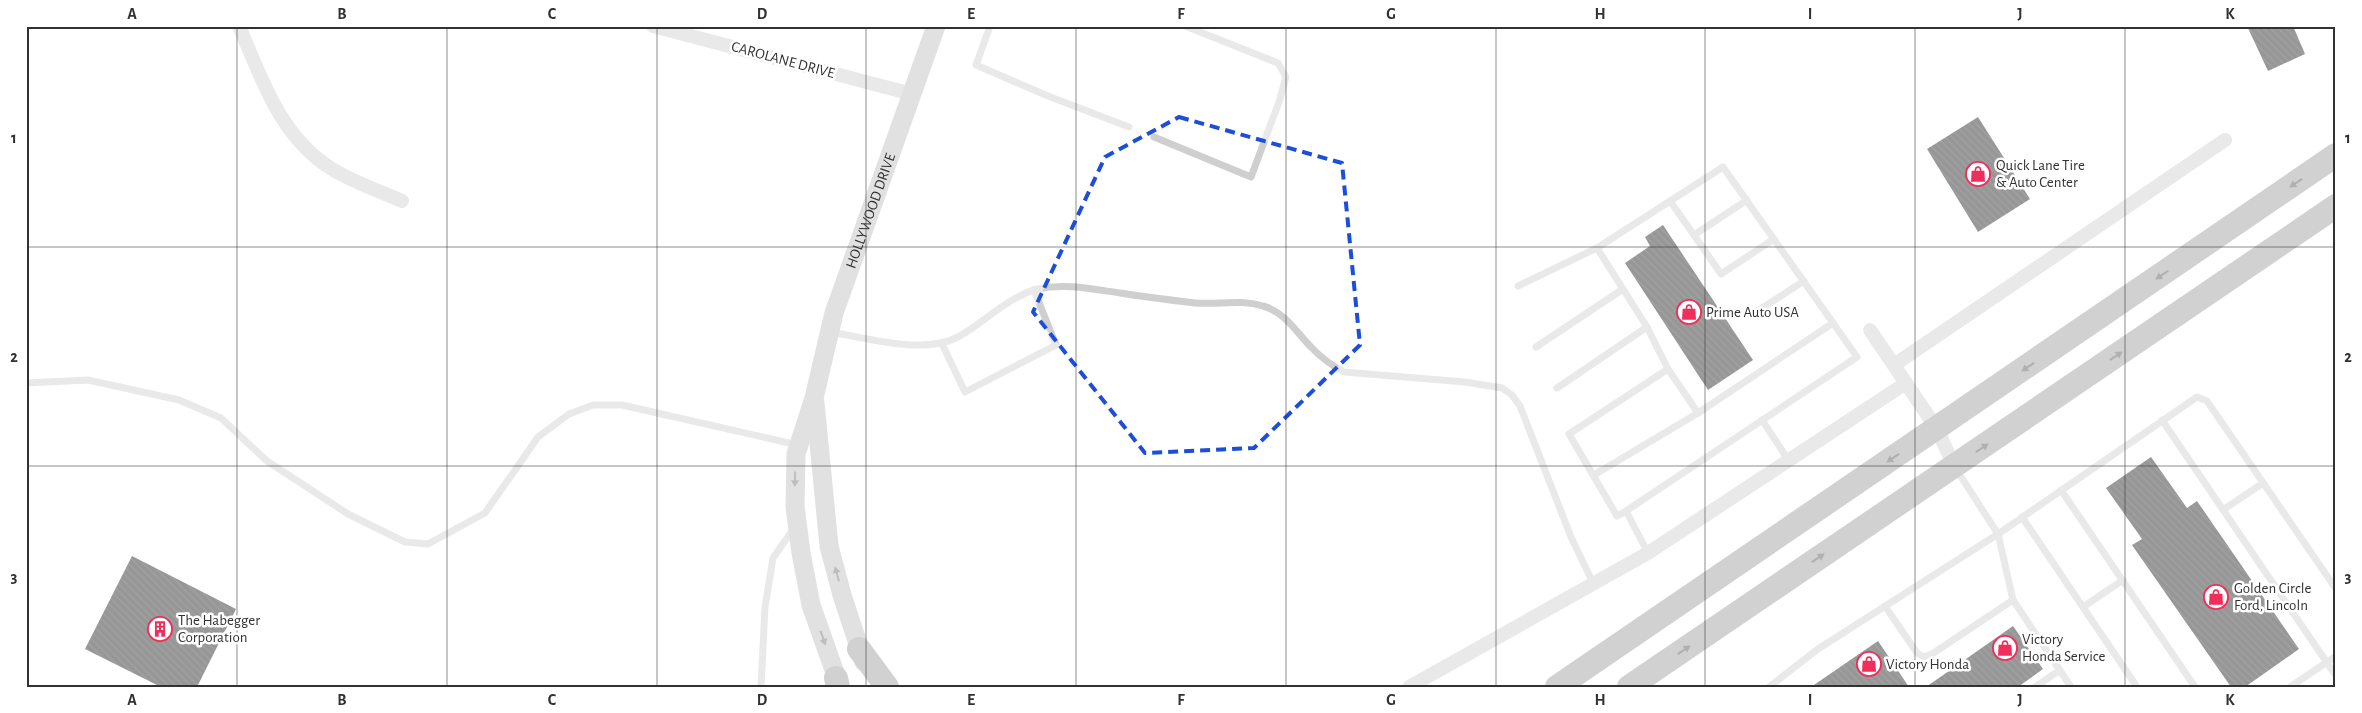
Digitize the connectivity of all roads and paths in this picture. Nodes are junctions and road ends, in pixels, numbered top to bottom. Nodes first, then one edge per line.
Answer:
1 (239, 26) edge
2 (653, 26) edge
3 (936, 26) edge
4 (990, 26) edge
5 (1185, 26) edge
6 (912, 94) junction
7 (1130, 126) dead end
8 (1154, 137) dead end
9 (2226, 140) dead end
10 (2336, 155) edge
11 (1747, 200) junction
12 (402, 201) dead end
13 (1670, 201) junction
14 (2336, 206) edge
15 (1694, 236) junction
16 (1774, 239) junction
17 (1597, 248) junction
18 (1804, 281) junction
19 (1518, 286) dead end
20 (1034, 290) junction
21 (1623, 290) junction
22 (1756, 312) dead end
23 (1833, 323) junction
24 (1647, 327) junction
25 (1870, 330) dead end
26 (830, 332) junction
27 (942, 344) junction
28 (1536, 347) dead end
29 (1894, 365) junction
30 (1668, 369) junction
31 (26, 383) edge
32 (1906, 383) junction
33 (1557, 388) dead end
34 (814, 398) junction
35 (1698, 413) junction
36 (1762, 420) junction
37 (2162, 420) junction
38 (1937, 429) junction
39 (799, 445) junction
40 (1789, 461) junction
41 (1954, 466) junction
42 (1594, 475) junction
43 (2263, 483) junction
44 (2061, 490) junction
45 (1626, 510) junction
46 (2224, 510) junction
47 (2022, 518) junction
48 (797, 524) junction
49 (1998, 534) junction
50 (1648, 553) junction
51 (2123, 580) junction
52 (1593, 583) junction
53 (2336, 589) edge
54 (2013, 600) junction
55 (1885, 606) junction
56 (2083, 607) junction
57 (859, 649) junction
58 (2336, 656) edge
59 (2326, 662) junction
60 (2060, 670) junction
61 (1652, 671) junction
62 (2336, 676) edge
63 (838, 684) edge
64 (761, 687) edge
65 (874, 687) edge
66 (887, 687) edge
67 (1409, 687) edge
68 (1557, 687) edge
69 (1629, 687) edge
70 (1635, 687) edge
71 (1769, 687) edge
72 (2036, 687) edge
73 (2071, 687) edge
74 (2137, 687) edge
75 (2195, 687) edge
76 (2290, 687) edge

1 - 12 street
2 - 6 street, CAROLANE DRIVE
3 - 6 main road, HOLLYWOOD DRIVE
4 - 7 lane
5 - 8 lane
6 - 26 main road, HOLLYWOOD DRIVE
9 - 29 street
10 -> 38 highway
11 - 13 lane
11 - 15 lane
11 - 16 lane
13 - 15 lane
13 - 17 lane
41 -> 14 highway
15 - 16 lane
16 - 18 lane
17 - 19 lane
17 - 21 lane
18 - 22 lane
18 - 23 lane
20 - 27 lane
20 - 27 lane
20 - 52 lane
21 - 24 lane
21 - 28 lane
23 - 35 lane
23 - 36 lane
24 - 30 lane
24 - 33 lane
25 - 29 street
26 - 27 lane
26 - 34 main road, HOLLYWOOD DRIVE
29 - 32 street
30 - 35 lane
30 - 42 lane
31 - 39 lane
32 - 38 street
32 - 40 street
34 - 39 main road, HOLLYWOOD DRIVE
57 -> 34 main road, HOLLYWOOD DRIVE
35 - 42 lane
36 - 40 lane
36 - 45 lane
37 - 43 lane
37 - 44 lane
37 - 46 lane
38 - 41 street
38 -> 68 highway
39 -> 48 main road, HOLLYWOOD DRIVE
40 - 50 street
41 - 49 lane
61 -> 41 highway
42 - 45 lane
43 - 46 lane
43 - 53 lane
44 - 47 lane
44 - 51 lane
45 - 50 lane
46 - 59 lane
47 - 49 lane
47 - 56 lane
48 -> 63 main road, HOLLYWOOD DRIVE
48 - 64 lane
49 - 54 lane
49 - 55 lane
50 - 52 street
51 - 56 lane
51 - 75 lane
52 - 67 street
54 - 55 lane
54 - 60 lane
55 - 71 lane
56 - 74 lane
57 - 65 main road, HOLLYWOOD DRIVE
57 - 66 highway
58 - 59 lane
59 - 62 lane
59 - 76 lane
60 - 72 lane
60 - 73 lane
61 - 69 highway
61 - 70 highway

